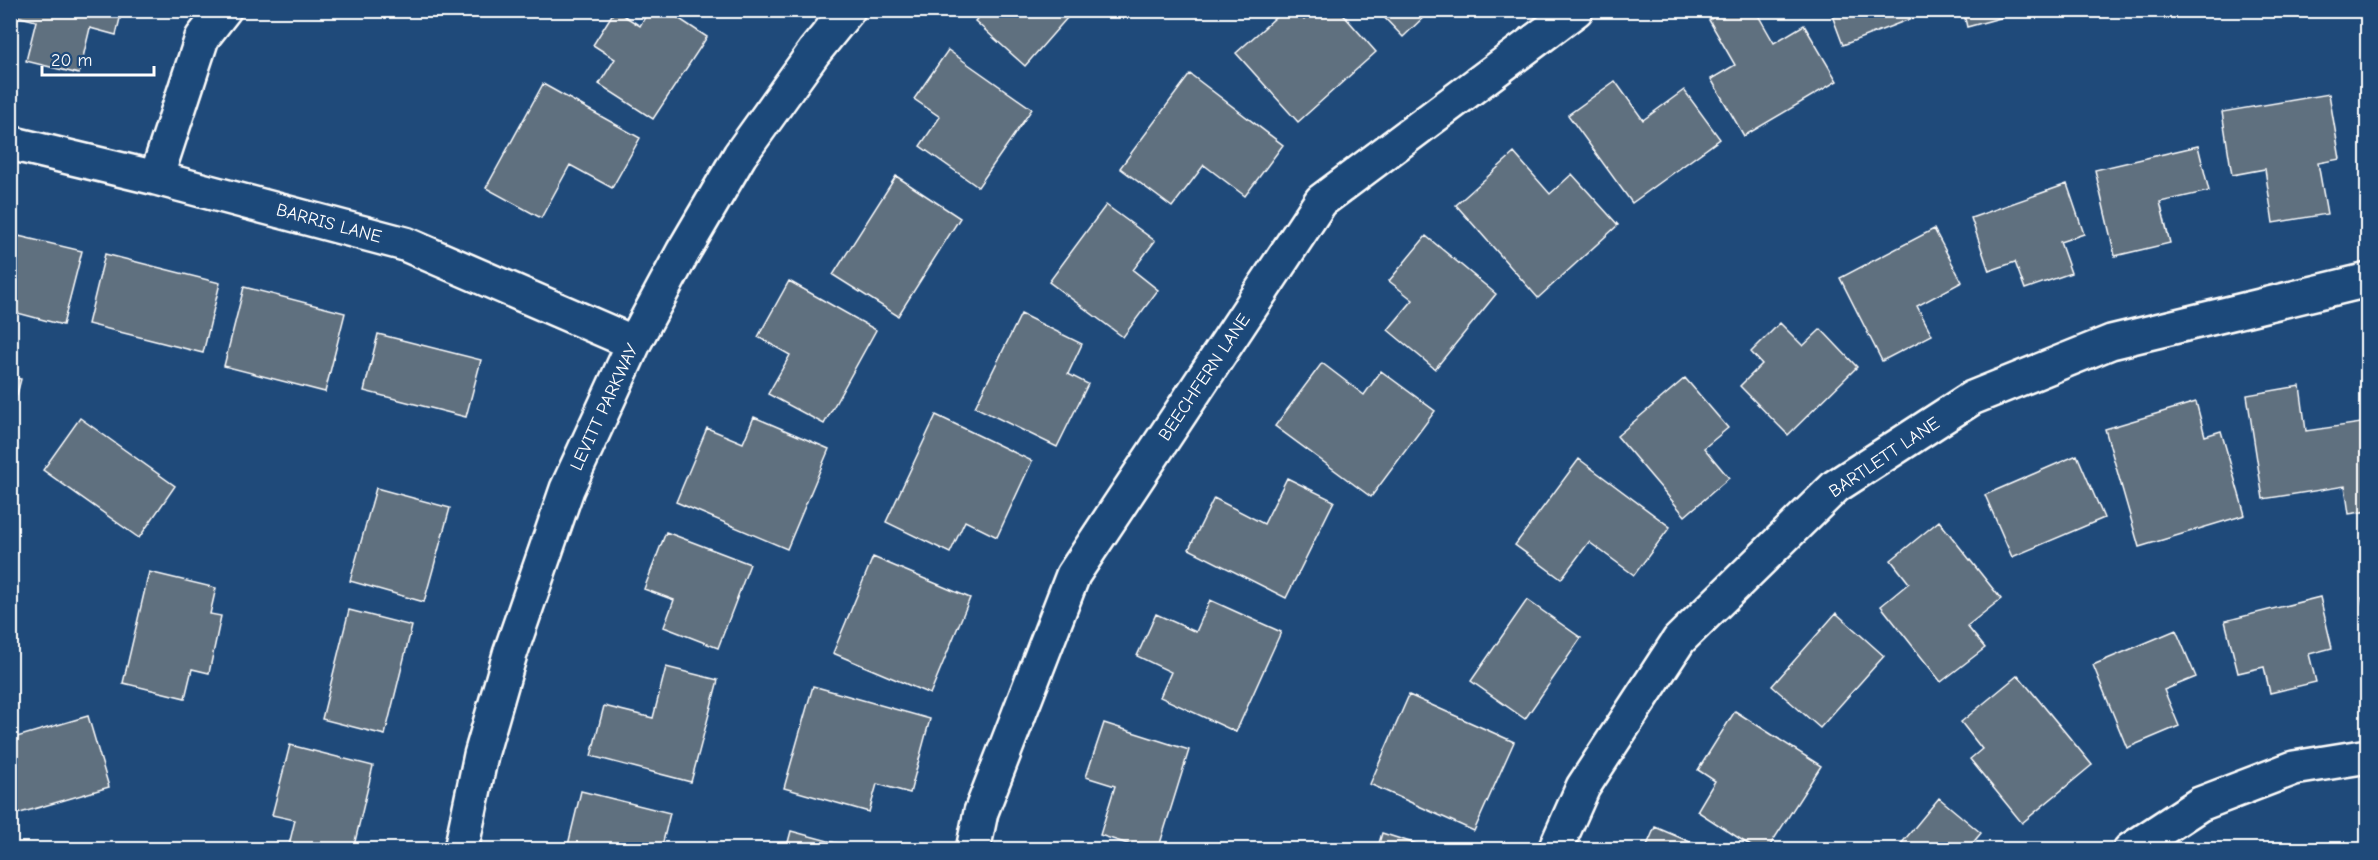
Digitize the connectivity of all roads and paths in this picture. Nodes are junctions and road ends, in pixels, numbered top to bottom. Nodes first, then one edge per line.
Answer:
1 (224, 10) edge
2 (848, 10) edge
3 (1576, 10) edge
4 (10, 144) edge
5 (156, 178) junction
6 (2367, 280) edge
7 (634, 343) junction
8 (2367, 756) edge
9 (461, 849) edge
10 (974, 849) edge
11 (1555, 849) edge
12 (2130, 849) edge

1 - 5 street
2 - 7 street, LEVITT PARKWAY
3 - 10 street, BEECHFERN LANE
4 - 5 street, BARRIS LANE
5 - 7 street, BARRIS LANE
6 - 11 street, BARTLETT LANE
7 - 9 street, LEVITT PARKWAY
8 - 12 street

